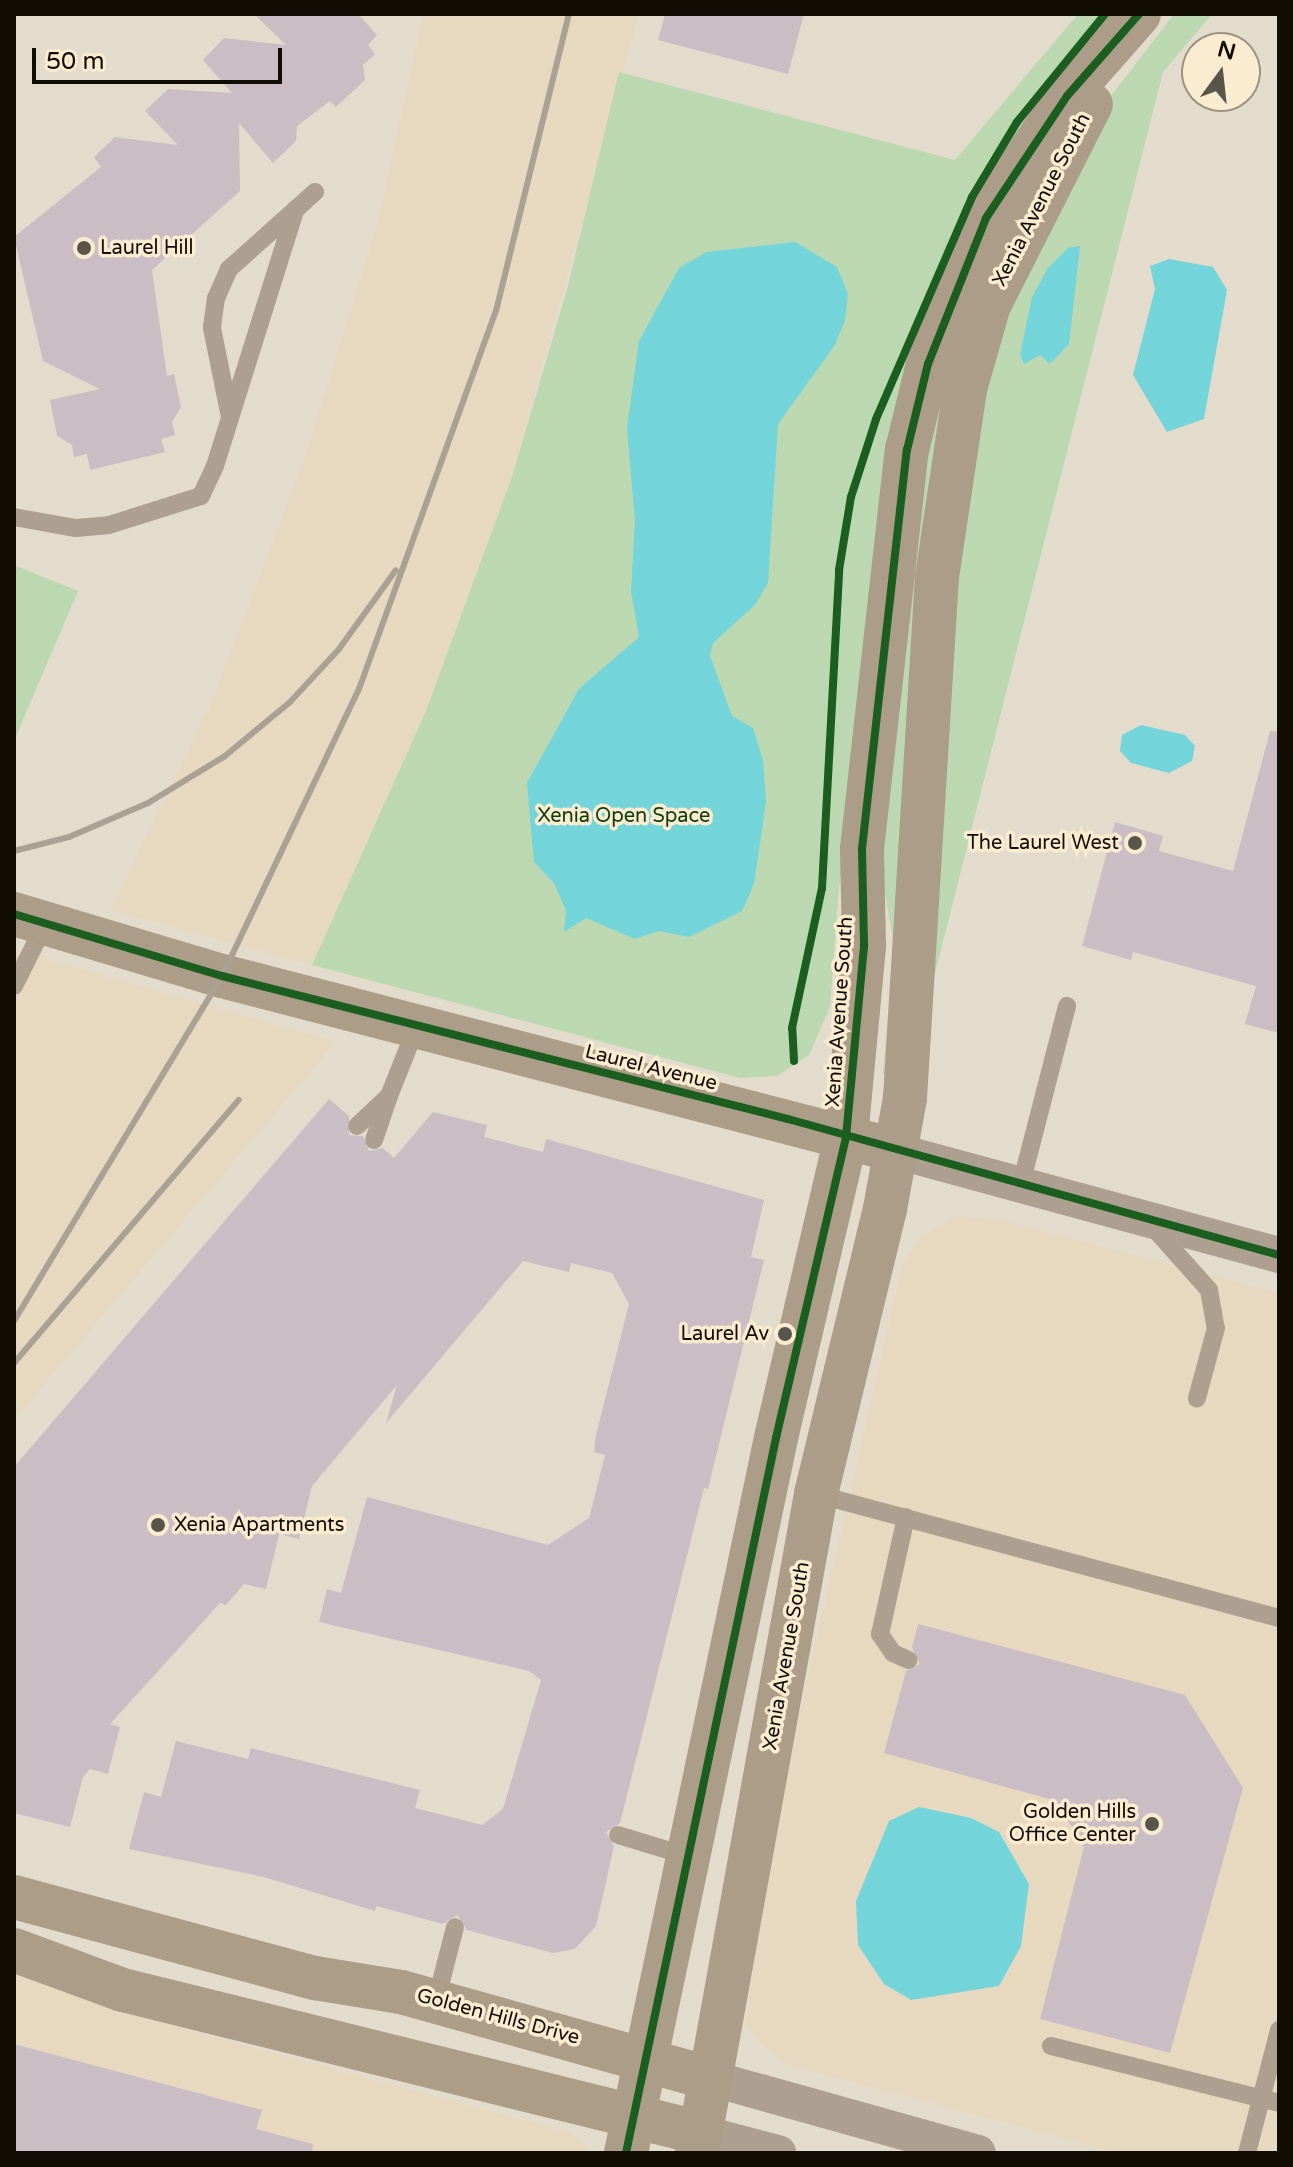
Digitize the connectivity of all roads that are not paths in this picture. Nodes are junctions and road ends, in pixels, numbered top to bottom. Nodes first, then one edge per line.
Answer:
1 (1139, 14) edge
2 (1154, 14) edge
3 (315, 192) dead end
4 (295, 210) junction
5 (230, 417) junction
6 (14, 517) edge
7 (29, 919) edge
8 (14, 986) edge
9 (1067, 1006) dead end
10 (416, 1028) junction
11 (389, 1096) junction
12 (357, 1126) dead end
13 (846, 1137) junction
14 (374, 1140) dead end
15 (896, 1151) junction
16 (1021, 1184) junction
17 (1145, 1218) junction
18 (1279, 1255) edge
19 (1197, 1398) dead end
20 (816, 1494) junction
21 (906, 1517) junction
22 (1279, 1618) edge
23 (909, 1660) dead end
24 (618, 1835) dead end
25 (691, 1857) junction
26 (14, 1897) edge
27 (455, 1927) dead end
28 (14, 1950) edge
29 (436, 2001) junction
30 (1279, 2030) edge
31 (1051, 2046) dead end
32 (649, 2059) junction
33 (710, 2078) junction
34 (1270, 2101) edge
35 (631, 2134) edge
36 (699, 2143) edge
37 (778, 2153) edge
38 (978, 2153) edge
39 (1247, 2153) edge

1 - 13 street, Xenia Avenue South
2 - 15 street, Xenia Avenue South
3 - 4 lane
4 - 5 lane
4 - 5 lane
5 - 6 lane
7 - 8 lane
7 - 10 street, Laurel Avenue
9 - 16 lane
10 - 11 lane
10 - 13 street, Laurel Avenue
11 - 12 lane
11 - 14 lane
13 - 15 street, Laurel Avenue
13 - 25 street, Xenia Avenue South
15 - 16 street, Laurel Avenue
15 - 20 street, Xenia Avenue South
16 - 17 street, Laurel Avenue
17 - 18 street, Laurel Avenue
17 - 19 lane
20 - 21 lane
20 - 33 street, Xenia Avenue South
21 - 22 lane
21 - 23 lane
24 - 25 lane
25 - 32 street, Xenia Avenue South
26 - 29 street, Golden Hills Drive
27 - 29 lane
28 - 35 street
29 - 32 street, Golden Hills Drive
30 - 34 lane
31 - 34 lane
32 - 33 street, Golden Hills Drive
32 - 35 street, Xenia Avenue South
33 - 36 street, Xenia Avenue South
33 - 38 street, Golden Hills Drive
34 - 39 lane
35 - 36 street
36 - 37 street

